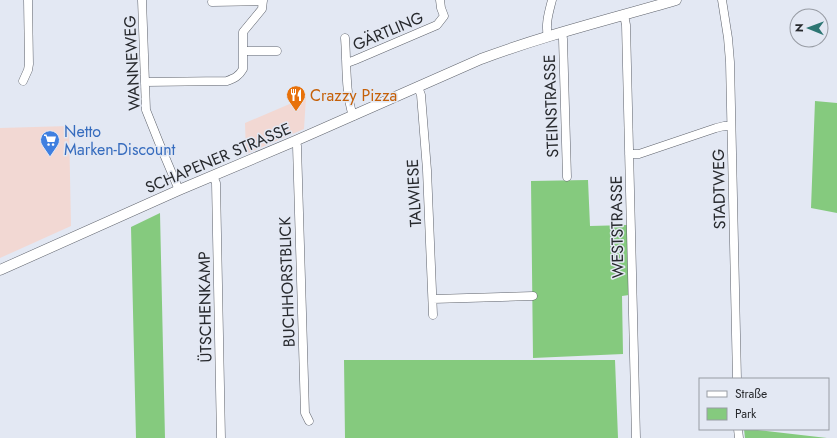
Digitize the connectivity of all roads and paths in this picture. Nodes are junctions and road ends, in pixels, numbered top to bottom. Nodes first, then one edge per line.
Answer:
1 (28, 0) edge
2 (142, 0) edge
3 (263, 0) edge
4 (440, 0) edge
5 (552, 0) edge
6 (676, 0) edge
7 (722, 0) edge
8 (212, 2) dead end
9 (624, 15) junction
10 (562, 33) junction
11 (548, 37) junction
12 (345, 38) dead end
13 (243, 51) junction
14 (277, 51) dead end
15 (347, 63) junction
16 (22, 81) dead end
17 (145, 82) junction
18 (418, 87) junction
19 (353, 116) junction
20 (732, 126) junction
21 (295, 141) junction
22 (629, 154) junction
23 (213, 176) junction
24 (567, 178) dead end
25 (180, 190) junction
26 (0, 270) edge
27 (533, 296) dead end
28 (433, 298) junction
29 (433, 315) dead end
30 (737, 378) edge
31 (309, 421) dead end
32 (221, 438) edge
33 (636, 438) edge

1 - 16 street
2 - 17 street, WANNEWEG
3 - 8 street
3 - 13 street
4 - 15 street, GÄRTLING
5 - 11 street
6 - 9 street, SCHAPENER STRASSE
7 - 20 street, STADTWEG
9 - 10 street, SCHAPENER STRASSE
9 - 22 street, WESTSTRASSE
10 - 11 street, SCHAPENER STRASSE
10 - 24 street, STEINSTRASSE
11 - 18 street, SCHAPENER STRASSE
12 - 15 street, GÄRTLING
13 - 14 street
13 - 17 street
15 - 19 street, GÄRTLING
17 - 25 street, WANNEWEG
18 - 19 street, SCHAPENER STRASSE
18 - 28 street, TALWIESE
19 - 21 street, SCHAPENER STRASSE
20 - 22 street
20 - 30 street, STADTWEG
21 - 23 street, SCHAPENER STRASSE
21 - 31 street, BUCHHORSTBLICK
22 - 33 street, WESTSTRASSE
23 - 25 street, SCHAPENER STRASSE
23 - 32 street, ÜTSCHENKAMP
25 - 26 street, SCHAPENER STRASSE
27 - 28 street
28 - 29 street, TALWIESE

